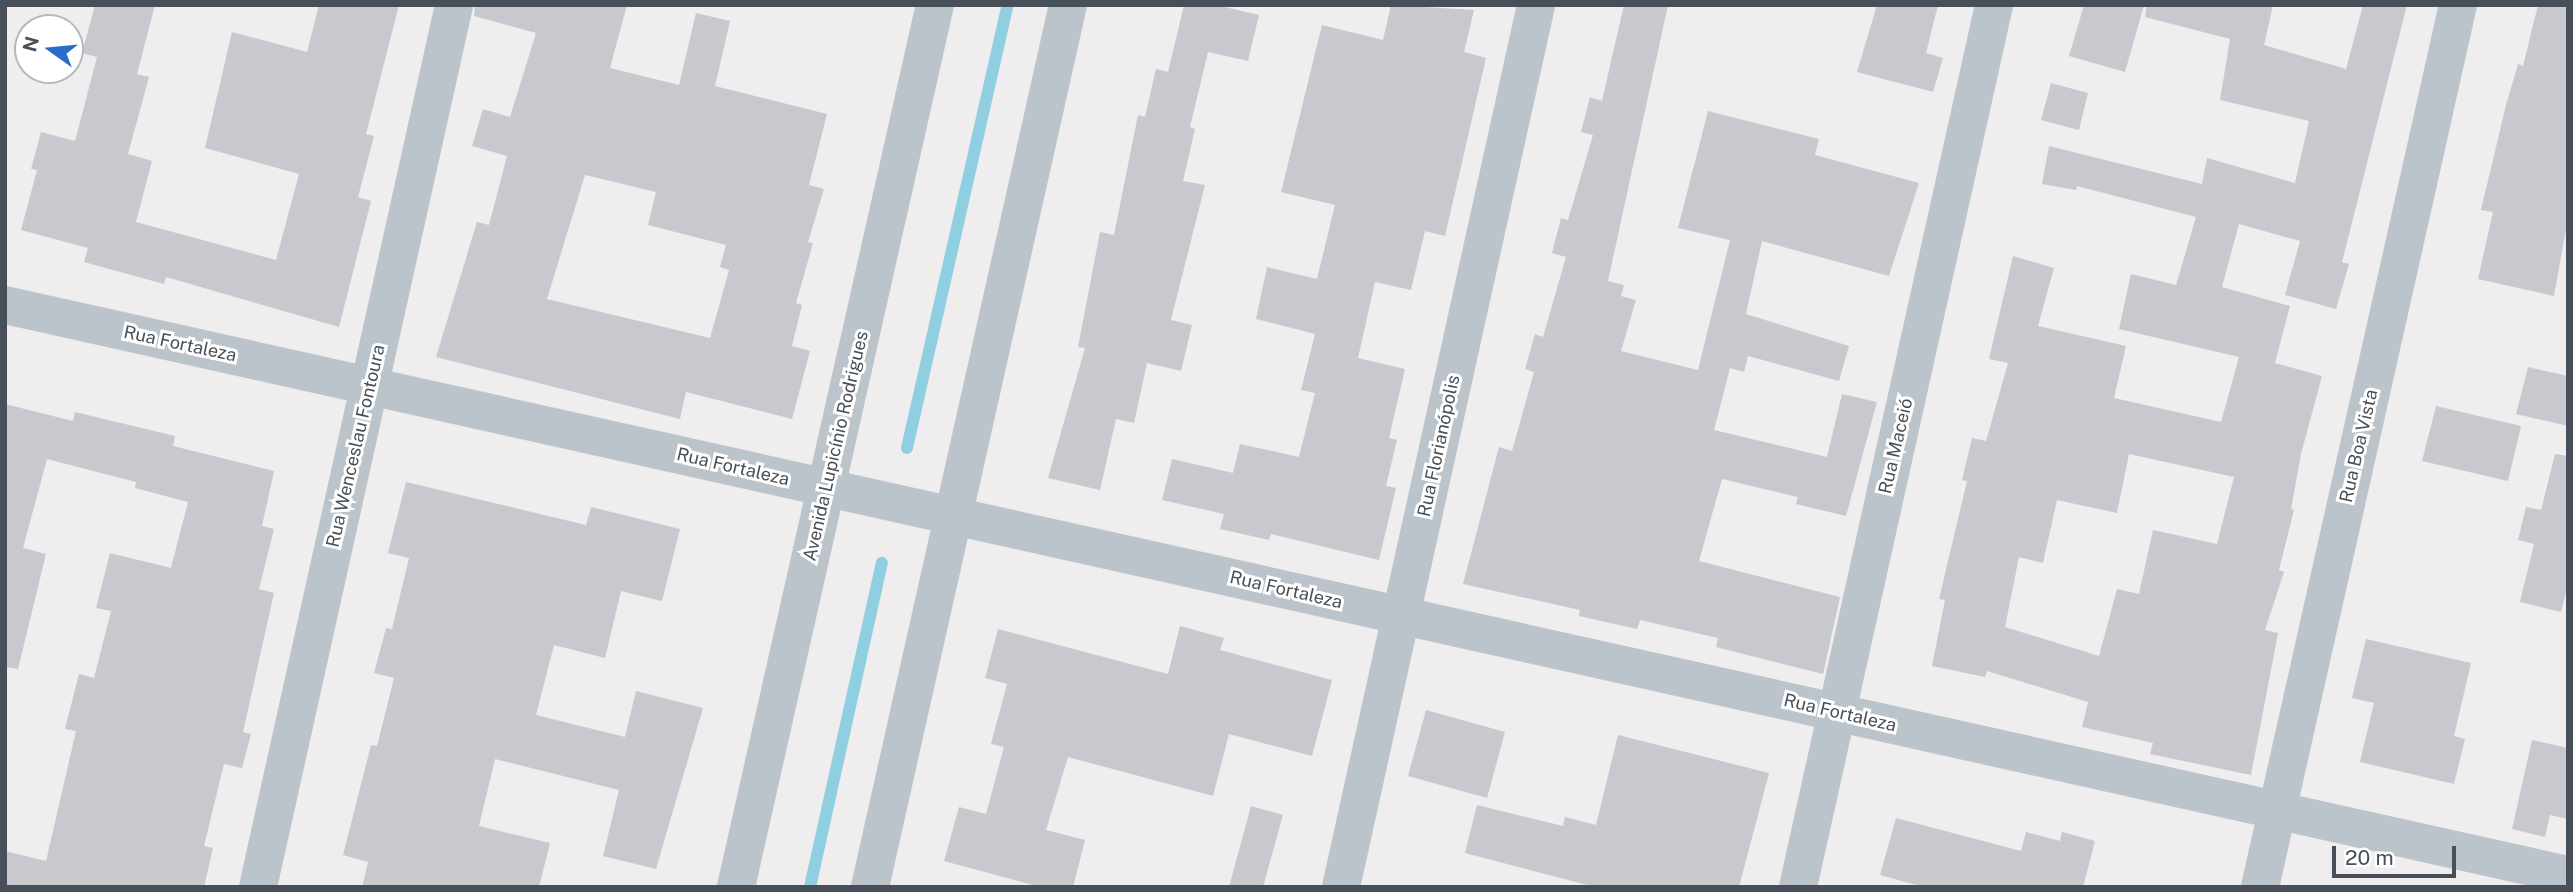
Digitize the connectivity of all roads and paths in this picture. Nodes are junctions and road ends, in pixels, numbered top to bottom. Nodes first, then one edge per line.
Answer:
1 (454, 5) edge
2 (935, 5) edge
3 (1068, 5) edge
4 (1536, 5) edge
5 (1994, 5) edge
6 (2458, 5) edge
7 (5, 305) edge
8 (369, 386) junction
9 (826, 488) junction
10 (953, 516) junction
11 (1401, 616) junction
12 (1837, 712) junction
13 (2278, 810) junction
14 (2568, 875) edge
15 (258, 887) edge
16 (736, 887) edge
17 (870, 887) edge
18 (1341, 887) edge
19 (1798, 887) edge
20 (2260, 887) edge

1 - 8 street, Rua Wenceslau Fontoura
2 - 9 street, Avenida Lupicínio Rodrigues
3 - 10 street
4 - 11 street, Rua Florianópolis
5 - 12 street, Rua Maceió
6 - 13 street, Rua Boa Vista
7 - 8 street, Rua Fortaleza
8 - 9 street, Rua Fortaleza
8 - 15 street, Rua Wenceslau Fontoura
9 - 10 street, Rua Fortaleza
9 - 16 street, Avenida Lupicínio Rodrigues
10 - 11 street, Rua Fortaleza
10 - 17 street
11 - 12 street, Rua Fortaleza
11 - 18 street, Rua Florianópolis
12 - 13 street, Rua Fortaleza
12 - 19 street, Rua Maceió
13 - 14 street, Rua Fortaleza
13 - 20 street, Rua Boa Vista

